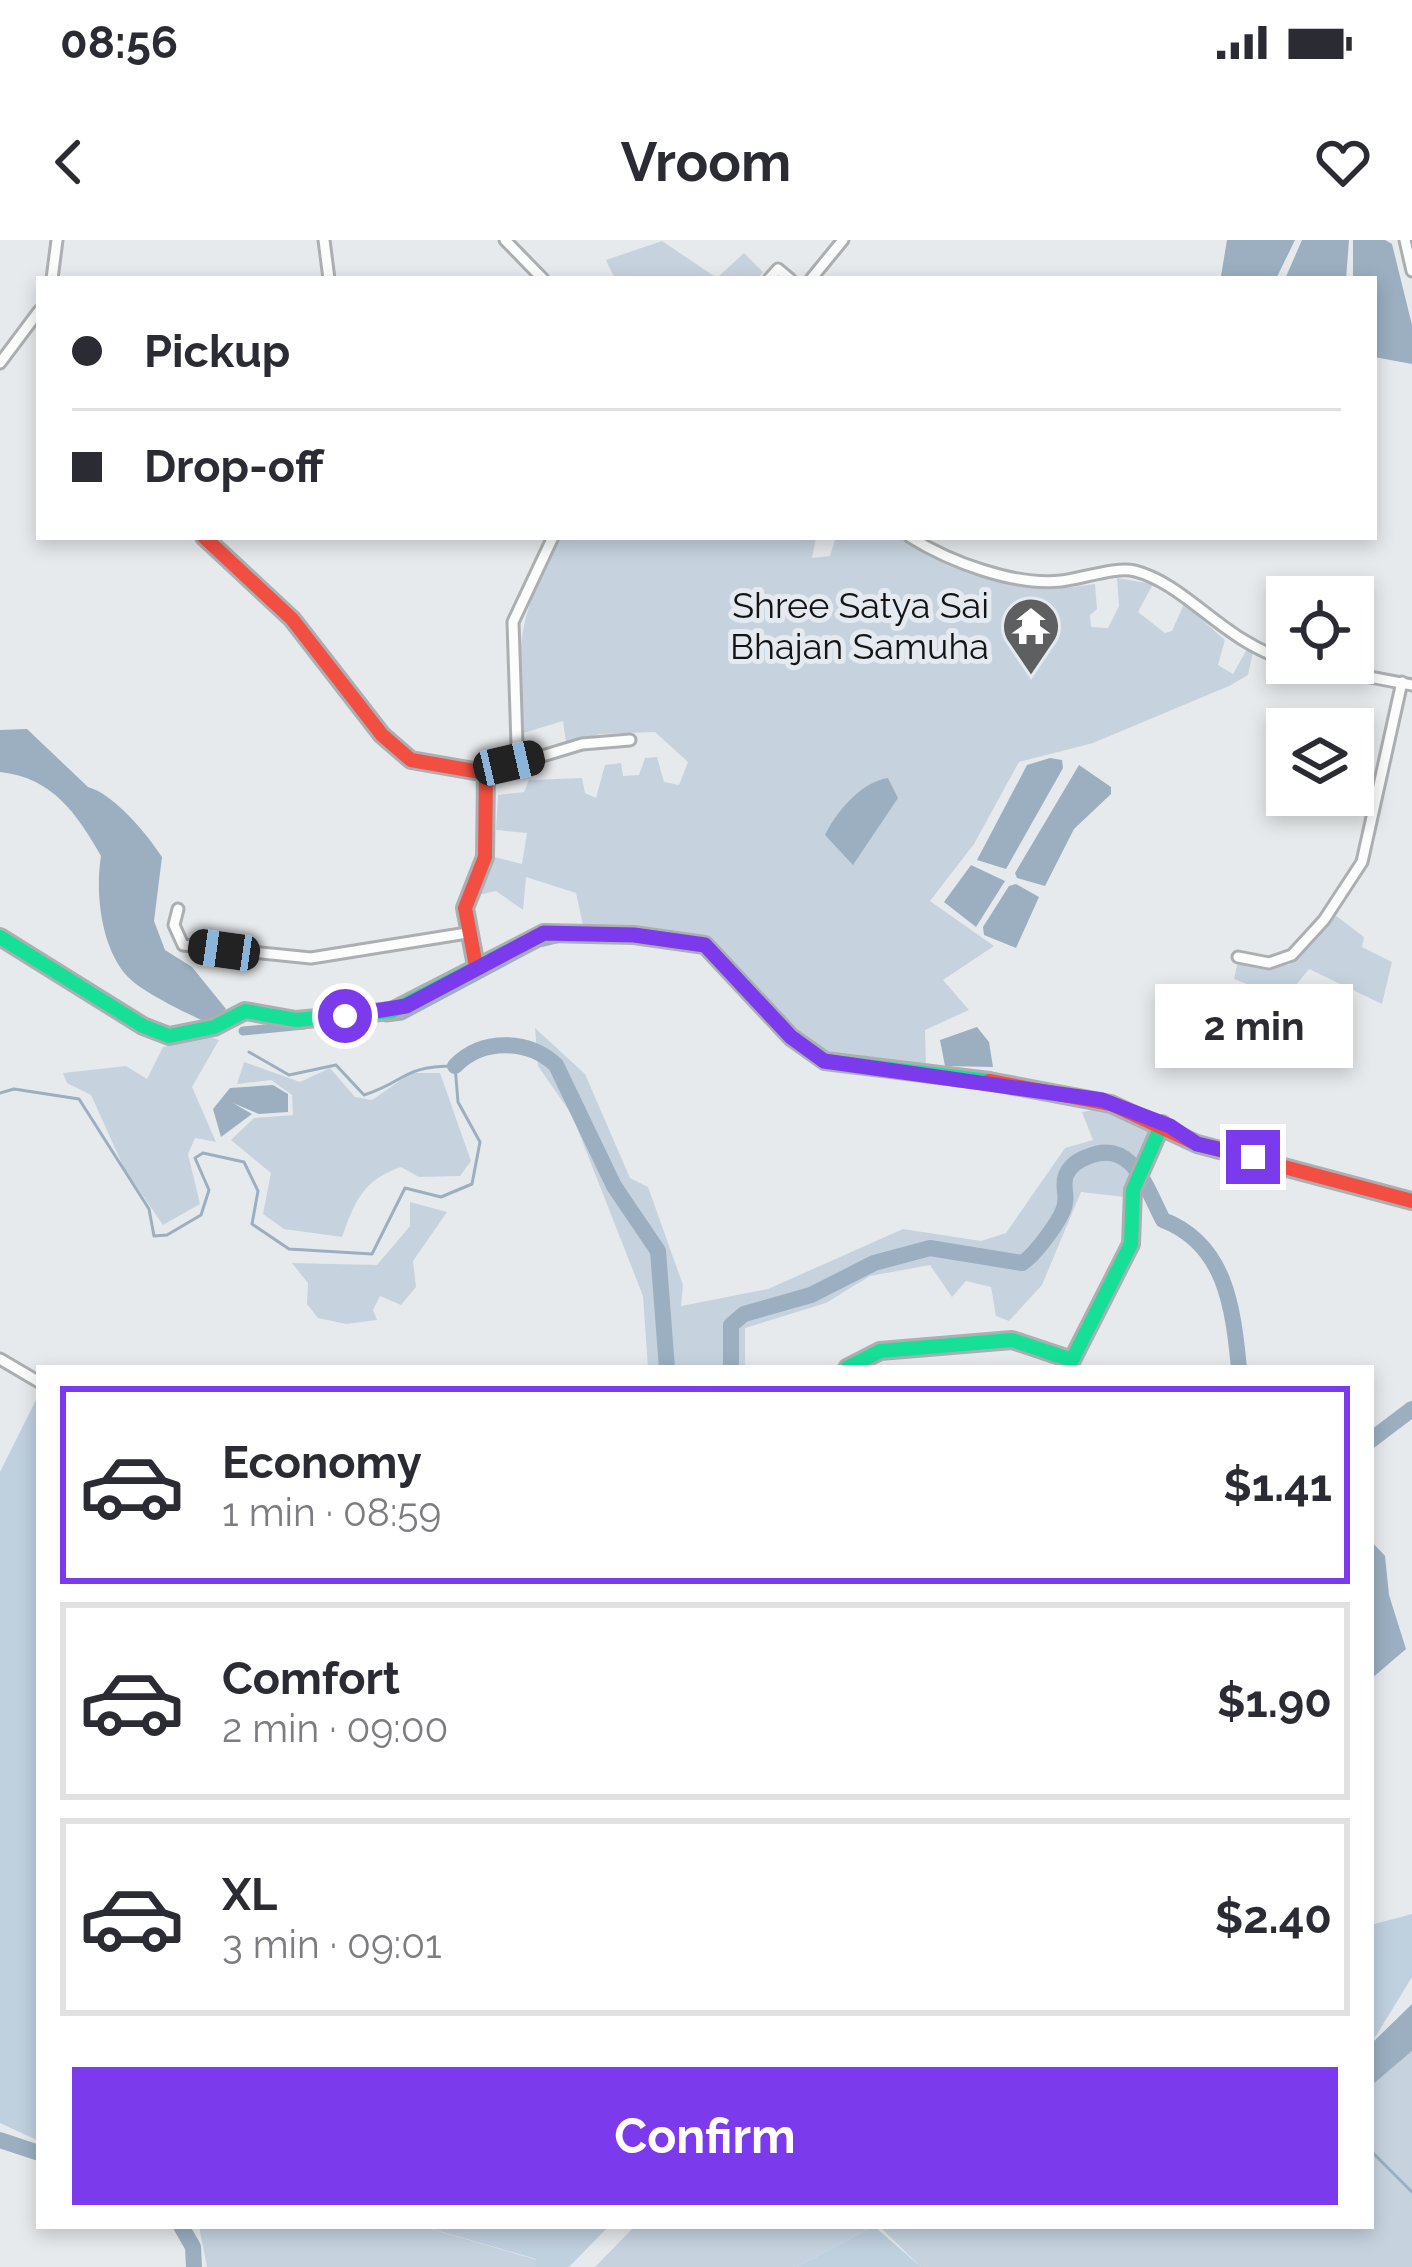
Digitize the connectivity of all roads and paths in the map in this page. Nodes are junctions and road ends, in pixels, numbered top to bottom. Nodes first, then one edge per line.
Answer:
1 (57, 240) edge
2 (323, 240) edge
3 (505, 240) edge
4 (843, 240) edge
5 (1405, 240) edge
6 (1412, 272) edge
7 (52, 276) edge
8 (328, 276) edge
9 (540, 276) edge
10 (813, 276) edge
11 (36, 314) edge
12 (0, 363) edge
13 (207, 540) edge
14 (552, 540) edge
15 (916, 540) edge
16 (1266, 652) edge
17 (1374, 678) edge
18 (1407, 684) edge
19 (630, 740) dead end
20 (509, 763) junction
21 (486, 773) junction
22 (178, 909) dead end
23 (467, 933) junction
24 (0, 937) edge
25 (1238, 956) dead end
26 (476, 966) junction
27 (1162, 1124) junction
28 (1412, 1201) edge
29 (0, 1359) edge
30 (853, 1365) edge
31 (36, 1380) edge

1 - 7 street
2 - 8 street
3 - 9 street
4 - 10 street
5 - 6 street
11 - 12 street
13 - 21 street
14 - 20 street
15 - 16 street
17 - 18 street
18 - 25 street
19 - 20 street
20 - 21 street
21 - 23 street
22 - 23 street
23 - 26 street
24 - 26 street
26 - 27 street
27 - 28 street
27 - 30 street
29 - 31 street

